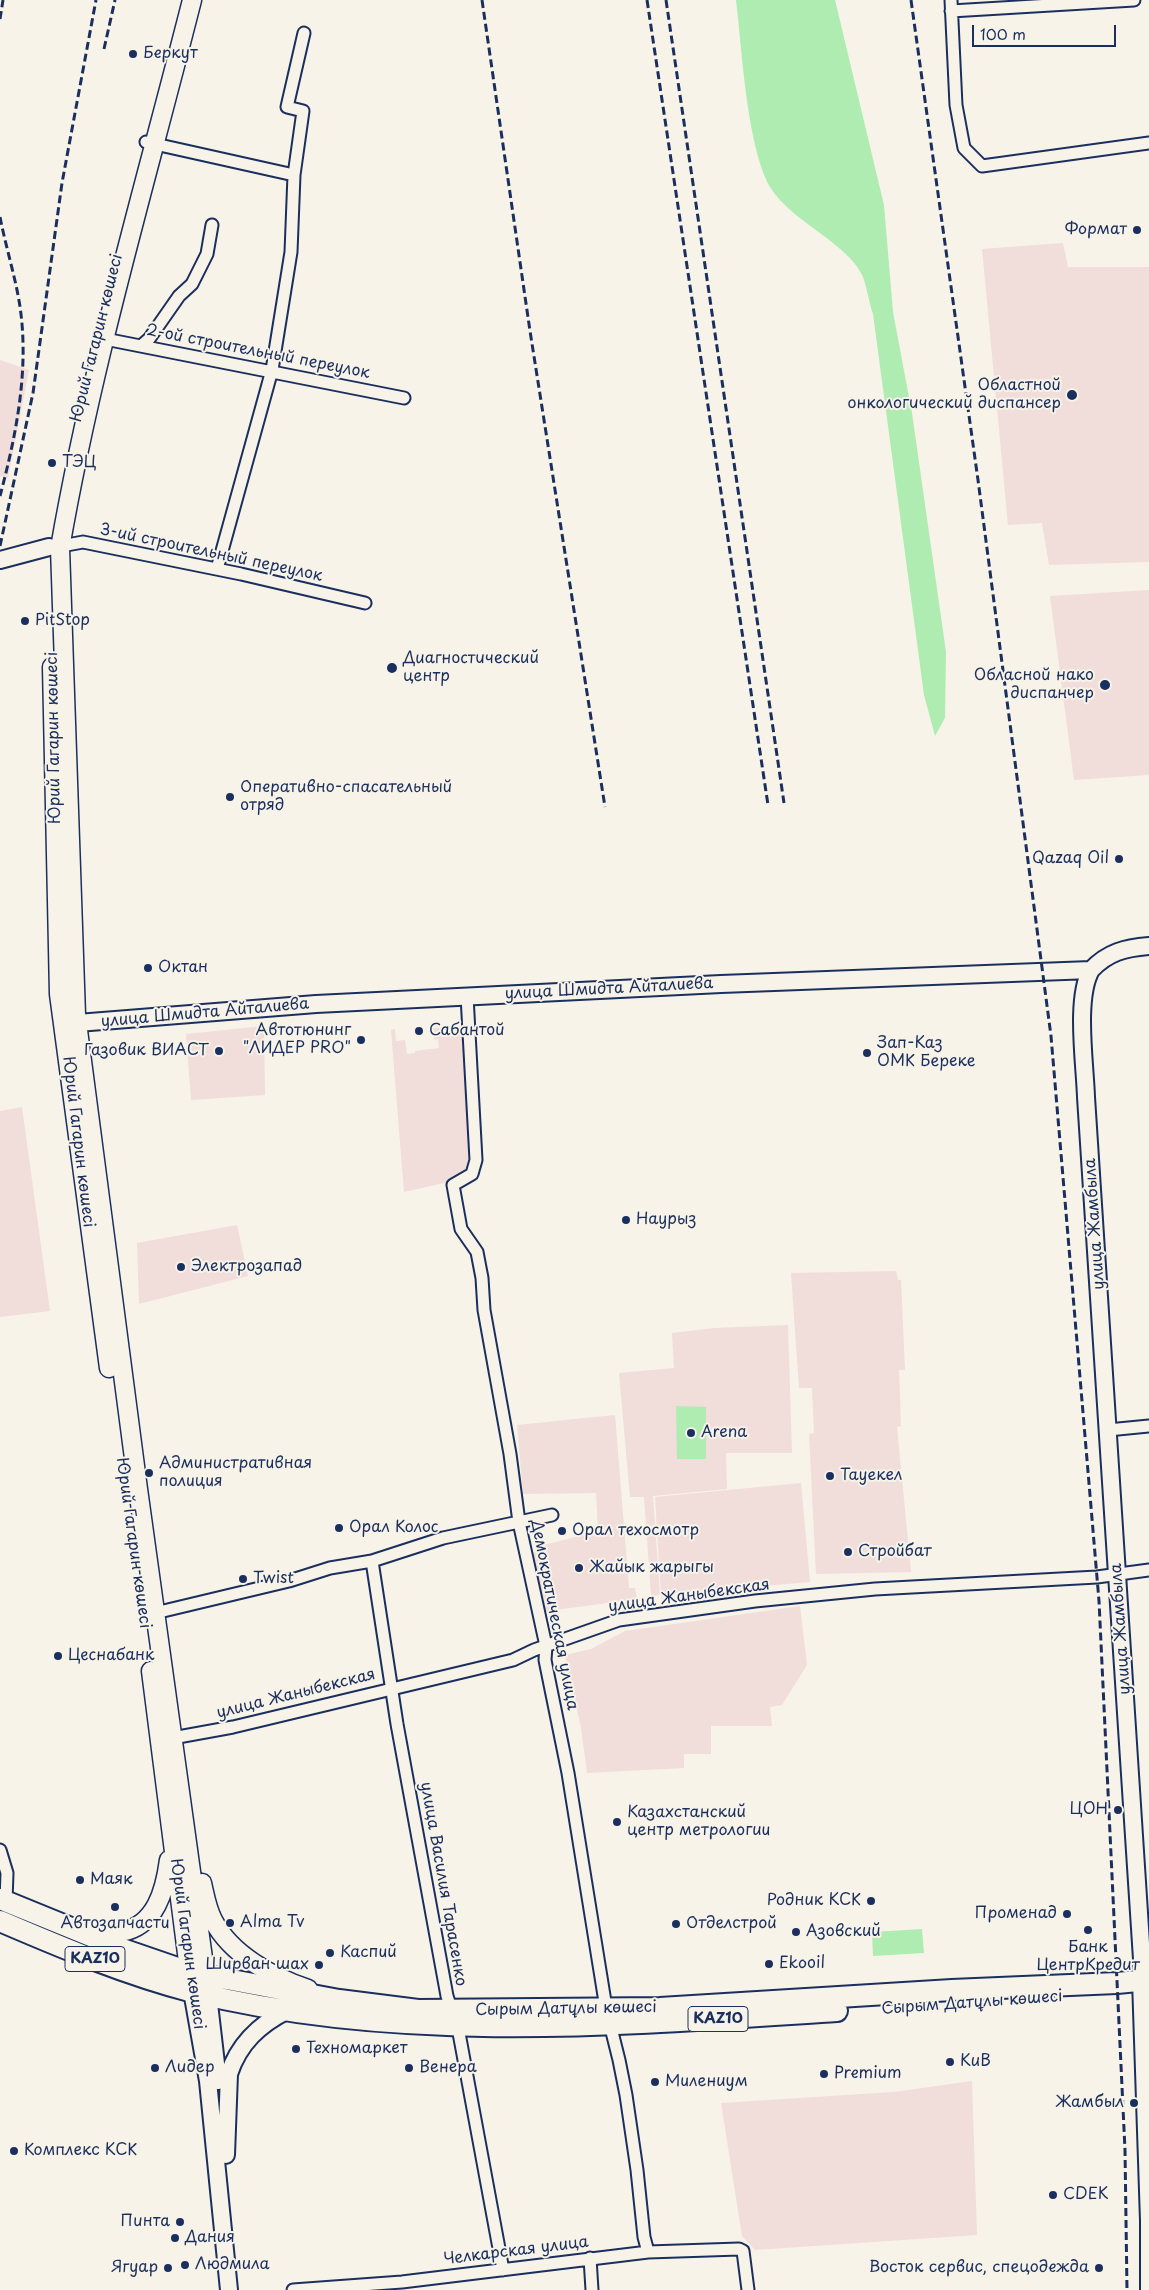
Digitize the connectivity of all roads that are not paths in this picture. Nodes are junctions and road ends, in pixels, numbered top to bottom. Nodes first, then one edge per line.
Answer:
1 (181, 0) edge
2 (192, 0) edge
3 (1134, 0) edge
4 (951, 6) edge
5 (304, 33) dead end
6 (151, 143) junction
7 (1149, 143) edge
8 (294, 175) junction
9 (212, 225) dead end
10 (105, 339) junction
11 (141, 346) junction
12 (272, 370) junction
13 (404, 398) dead end
14 (55, 547) junction
15 (0, 560) edge
16 (217, 569) junction
17 (365, 603) dead end
18 (1149, 946) edge
19 (1091, 970) junction
20 (467, 996) junction
21 (70, 1024) junction
22 (1149, 1426) edge
23 (1108, 1430) junction
24 (552, 1515) dead end
25 (519, 1522) junction
26 (372, 1561) junction
27 (1149, 1570) edge
28 (1117, 1574) junction
29 (155, 1613) junction
30 (546, 1646) junction
31 (391, 1688) junction
32 (166, 1739) junction
33 (184, 1823) junction
34 (173, 1840) junction
35 (0, 1850) edge
36 (3, 1900) edge
37 (0, 1921) edge
38 (73, 1929) junction
39 (66, 1949) junction
40 (199, 1984) junction
41 (1145, 1986) edge
42 (339, 2000) junction
43 (288, 2010) junction
44 (608, 2016) junction
45 (455, 2019) junction
46 (226, 2155) junction
47 (1149, 2221) edge
48 (648, 2252) junction
49 (590, 2258) junction
50 (503, 2270) junction
51 (402, 2286) edge
52 (229, 2290) edge
53 (240, 2290) edge
54 (292, 2290) edge
55 (592, 2290) edge
56 (748, 2290) edge
57 (1149, 2290) edge

1 - 6 main road, Юрий Гагарин көшесі
2 - 6 main road, Юрий Гагарин көшесі
3 - 4 street
4 - 7 street
5 - 8 street
6 - 8 street
6 - 10 main road, Юрий Гагарин көшесі
6 - 14 main road, Юрий Гагарин көшесі
8 - 12 street
9 - 11 street
10 - 11 street, 2-ой строительный переулок
10 - 14 main road, Юрий Гагарин көшесі
11 - 12 street, 2-ой строительный переулок
12 - 13 street, 2-ой строительный переулок
12 - 16 street
14 - 15 street
14 - 16 street, 3-ий строительный переулок
14 - 21 main road, Юрий Гагарин көшесі
16 - 17 street, 3-ий строительный переулок
18 - 19 street
19 - 20 street, улица Шмидта Айталиева
19 - 23 street, улица Жамбыла
20 - 21 street, улица Шмидта Айталиева
20 - 25 street, Демократическая улица
21 - 29 main road, Юрий Гагарин көшесі
21 - 32 main road, Юрий Гагарин көшесі
22 - 23 street
23 - 28 street, улица Жамбыла
24 - 25 street
25 - 26 street
25 - 30 street, Демократическая улица
26 - 29 street
26 - 31 street, улица Василия Тарасенко
27 - 28 street, улица Жаныбекская
28 - 30 street, улица Жаныбекская
28 - 41 street, улица Жамбыла
29 - 32 main road, Юрий Гагарин көшесі
30 - 31 street, улица Жаныбекская
30 - 44 street, Демократическая улица
31 - 32 street, улица Жаныбекская
31 - 45 street, улица Василия Тарасенко
32 - 33 main road, Юрий Гагарин көшесі
32 - 34 main road, Юрий Гагарин көшесі
33 - 40 main road, Юрий Гагарин көшесі
33 - 42 main road
34 - 38 main road
34 - 40 main road, Юрий Гагарин көшесі
35 - 36 street
36 - 38 highway, Сырым Датұлы көшесі / KAZ10
37 - 39 highway, Сырым Датұлы көшесі / KAZ10
38 - 39 highway
38 - 40 highway, Сырым Датұлы көшесі / KAZ10
39 - 40 highway, Сырым Датұлы көшесі / KAZ10
40 - 42 highway, Сырым Датұлы көшесі / KAZ10
40 - 43 highway, Сырым Датұлы көшесі / KAZ10
40 - 46 street, Юрий Гагарин көшесі
40 - 52 street, Юрий Гагарин көшесі
41 - 44 highway, Сырым Датұлы көшесі / KAZ10
41 - 47 street, улица Жамбыла
42 - 45 highway, Сырым Датұлы көшесі / KAZ10
43 - 45 highway, Сырым Датұлы көшесі / KAZ10
43 - 46 street
44 - 45 highway, Сырым Датұлы көшесі / KAZ10
44 - 48 street, Демократическая улица
45 - 50 street, улица Василия Тарасенко
46 - 53 street, Юрий Гагарин көшесі
47 - 57 street, улица Жамбыла
48 - 49 street, Челкарская улица
48 - 56 street, Челкарская улица
49 - 50 street, Челкарская улица
49 - 55 street
50 - 51 street, Челкарская улица
51 - 54 street, Челкарская улица

